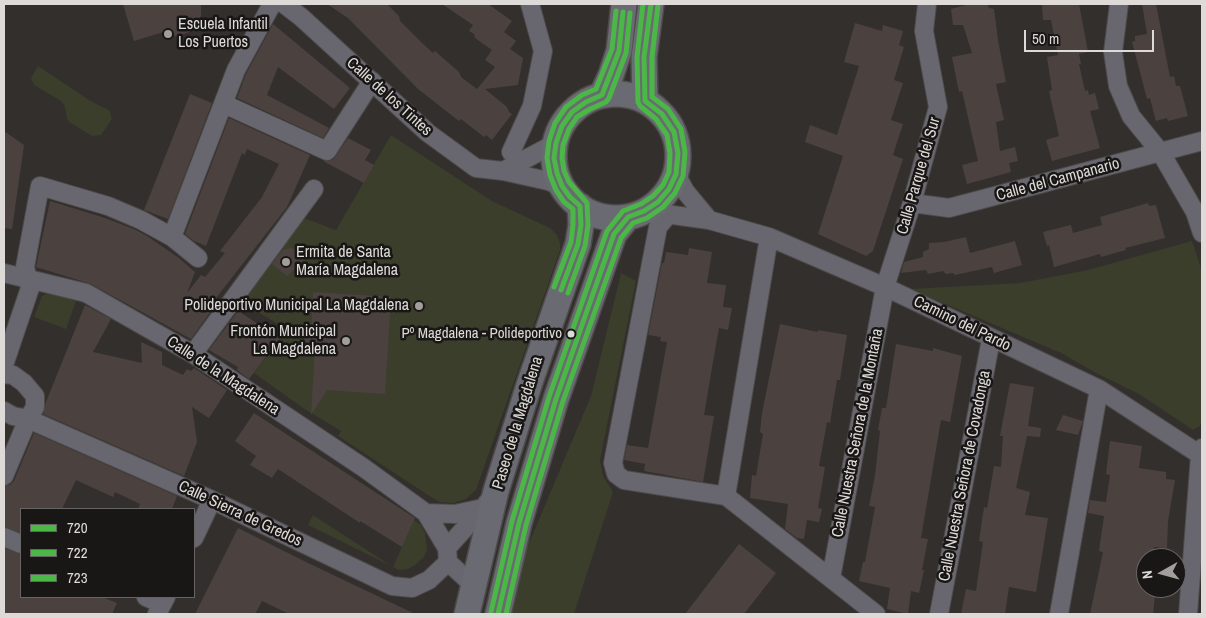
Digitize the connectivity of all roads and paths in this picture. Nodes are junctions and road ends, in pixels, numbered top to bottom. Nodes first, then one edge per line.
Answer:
1 (272, 4) edge
2 (284, 4) edge
3 (530, 4) edge
4 (624, 4) edge
5 (651, 4) edge
6 (927, 4) edge
7 (1119, 4) edge
8 (372, 81) junction
9 (602, 95) junction
10 (645, 101) junction
11 (224, 104) junction
12 (1202, 141) edge
13 (556, 143) junction
14 (511, 152) dead end
15 (1160, 153) junction
16 (503, 171) junction
17 (676, 174) junction
18 (562, 186) junction
19 (314, 189) dead end
20 (912, 202) junction
21 (580, 206) junction
22 (647, 215) junction
23 (709, 220) junction
24 (1202, 233) edge
25 (172, 237) junction
26 (769, 237) junction
27 (198, 258) dead end
28 (4, 273) edge
29 (28, 279) junction
30 (885, 287) junction
31 (991, 339) junction
32 (193, 354) junction
33 (4, 365) edge
34 (4, 374) edge
35 (1099, 389) junction
36 (4, 411) edge
37 (28, 419) junction
38 (1201, 453) edge
39 (4, 476) edge
40 (726, 496) junction
41 (212, 500) junction
42 (490, 500) junction
43 (426, 513) junction
44 (195, 536) edge
45 (4, 537) edge
46 (20, 544) edge
47 (448, 555) junction
48 (830, 578) junction
49 (474, 585) junction
50 (148, 598) edge
51 (162, 605) edge
52 (467, 614) edge
53 (498, 614) edge
54 (876, 614) edge
55 (939, 614) edge
56 (1059, 614) edge
57 (1188, 614) edge

1 - 11 street
2 - 8 street, Calle de los Tintes
3 - 14 street
4 - 9 main road
5 - 10 main road
6 - 20 street, Calle Parque del Sur
7 - 15 street
8 - 11 street
8 - 16 street, Calle de los Tintes
9 - 10 main road
9 - 13 main road
10 - 17 main road
11 - 25 street
12 - 15 street, Calle del Campanario
13 - 16 street
13 - 18 main road
15 - 20 street, Calle del Campanario
15 - 24 street
16 - 18 street, Calle de los Tintes
17 - 22 main road
17 - 23 street
18 - 21 main road
19 - 32 street
20 - 30 street, Calle Parque del Sur
21 - 22 main road
21 - 42 main road, Paseo de la Magdalena
22 - 23 street, Camino del Pardo
22 - 40 street
22 - 53 main road, Paseo de la Magdalena
23 - 26 street, Camino del Pardo
25 - 27 street
25 - 29 street
26 - 30 street, Camino del Pardo
26 - 40 street
28 - 29 street, Calle de la Magdalena
29 - 32 street, Calle de la Magdalena
29 - 33 street
30 - 31 street, Camino del Pardo
30 - 48 street, Calle Nuestra Señora de la Montaña
31 - 35 street, Camino del Pardo
31 - 55 street, Calle Nuestra Señora de Covadonga
32 - 43 street, Calle de la Magdalena
34 - 37 street
35 - 38 street, Camino del Pardo
35 - 56 street
36 - 37 street, Calle Sierra de Gredos
37 - 39 street
37 - 41 street, Calle Sierra de Gredos
38 - 57 street
40 - 48 street
41 - 44 street
41 - 47 street, Calle Sierra de Gredos
42 - 43 street
42 - 47 street
42 - 49 main road, Paseo de la Magdalena
43 - 47 street, Calle de la Magdalena
45 - 46 street
47 - 49 street, Calle de la Magdalena
48 - 54 street
49 - 52 main road, Paseo de la Magdalena
50 - 51 street

